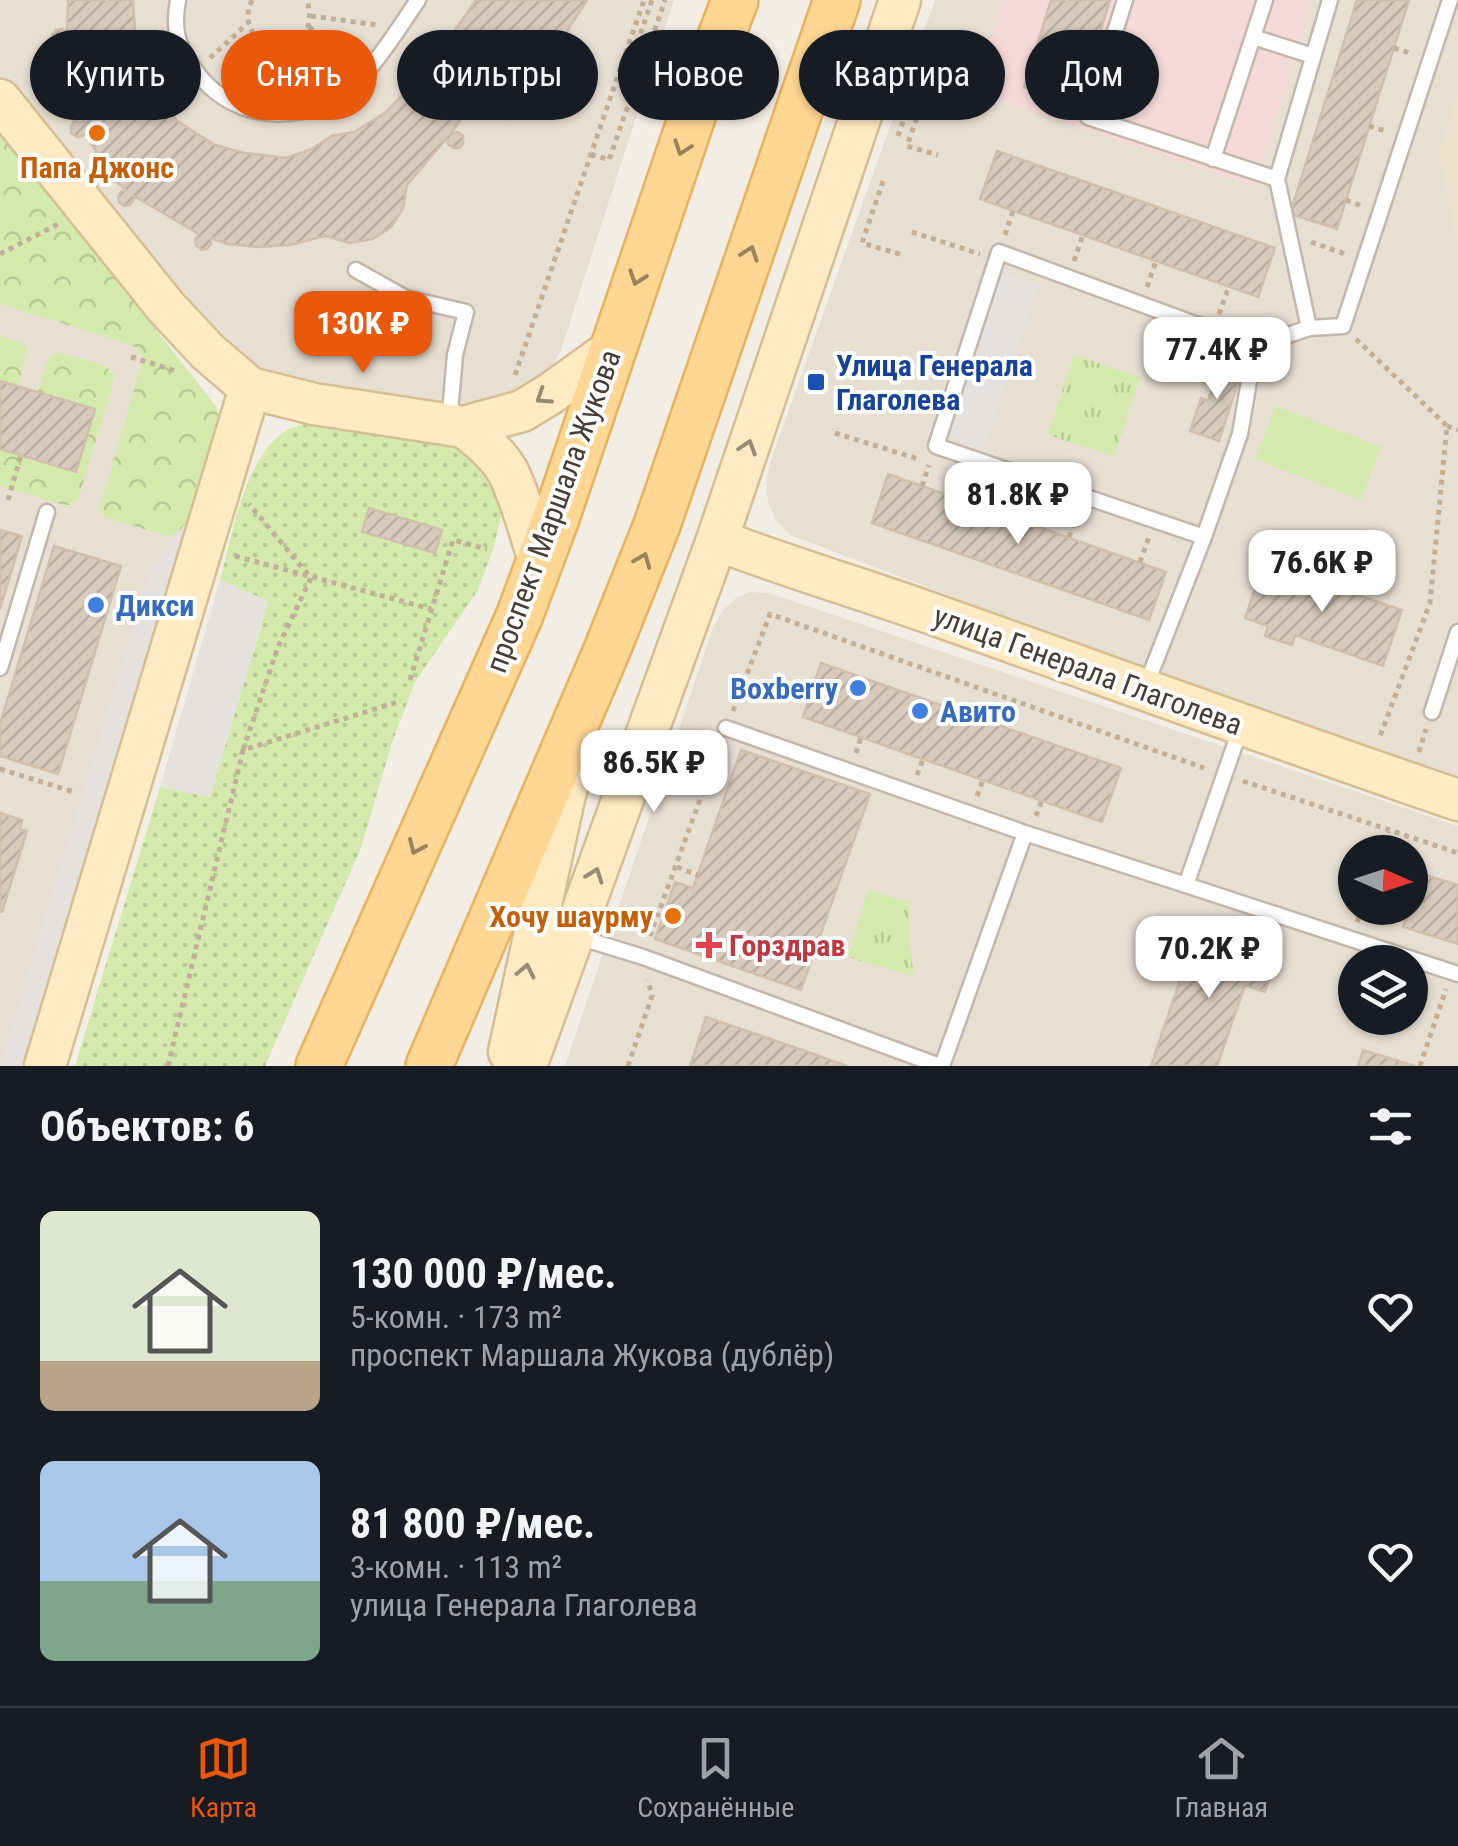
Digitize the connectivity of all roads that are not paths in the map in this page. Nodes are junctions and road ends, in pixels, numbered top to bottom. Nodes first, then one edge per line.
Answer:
1 (178, 0) edge
2 (418, 0) edge
3 (723, 0) edge
4 (735, 0) edge
5 (836, 0) edge
6 (900, 0) edge
7 (1124, 0) edge
8 (1265, 0) edge
9 (1330, 0) edge
10 (1450, 0) edge
11 (716, 30) edge
12 (724, 30) edge
13 (1253, 37) junction
14 (1313, 56) junction
15 (0, 100) edge
16 (691, 120) edge
17 (1214, 158) junction
18 (1277, 179) junction
19 (356, 270) dead end
20 (1309, 328) junction
21 (1255, 346) junction
22 (614, 348) junction
23 (250, 388) junction
24 (456, 426) junction
25 (47, 512) dead end
26 (1204, 538) junction
27 (718, 540) junction
28 (540, 563) junction
29 (1458, 632) edge
30 (606, 650) junction
31 (0, 668) edge
32 (1144, 690) junction
33 (1432, 712) road end
34 (1242, 725) junction
35 (726, 728) road end
36 (1458, 800) edge
37 (1025, 833) junction
38 (1186, 885) junction
39 (573, 936) junction
40 (1455, 973) edge
41 (45, 1066) edge
42 (319, 1066) edge
43 (428, 1066) edge
44 (506, 1066) edge
45 (526, 1066) edge
46 (941, 1066) edge

1 - 2 lane
3 - 11 street
4 - 12 main road, проспект Маршала Жукова
30 -> 5 main road
27 -> 6 street
7 - 17 lane
8 - 13 lane
9 - 14 lane
10 - 20 lane
13 - 14 lane
13 - 17 lane
14 - 18 lane
15 - 23 street
16 -> 22 main road, проспект Маршала Жукова
17 - 18 lane
18 - 20 lane
19 - 24 lane
20 - 21 lane
21 - 26 lane
21 - 26 lane
22 -> 24 street
22 - 28 main road, проспект Маршала Жукова
23 - 24 street
23 - 41 street
24 - 28 street
25 - 31 lane
26 - 32 lane
27 - 32 street, улица Генерала Глаголева
39 -> 27 street
28 -> 42 main road, проспект Маршала Жукова
29 - 33 lane
30 - 43 main road
44 -> 30 street
32 - 34 street, улица Генерала Глаголева
34 - 36 street, улица Генерала Глаголева
34 - 38 lane
35 - 37 lane
37 - 38 lane
37 - 46 lane
38 - 40 lane
39 - 45 street
39 - 46 lane

